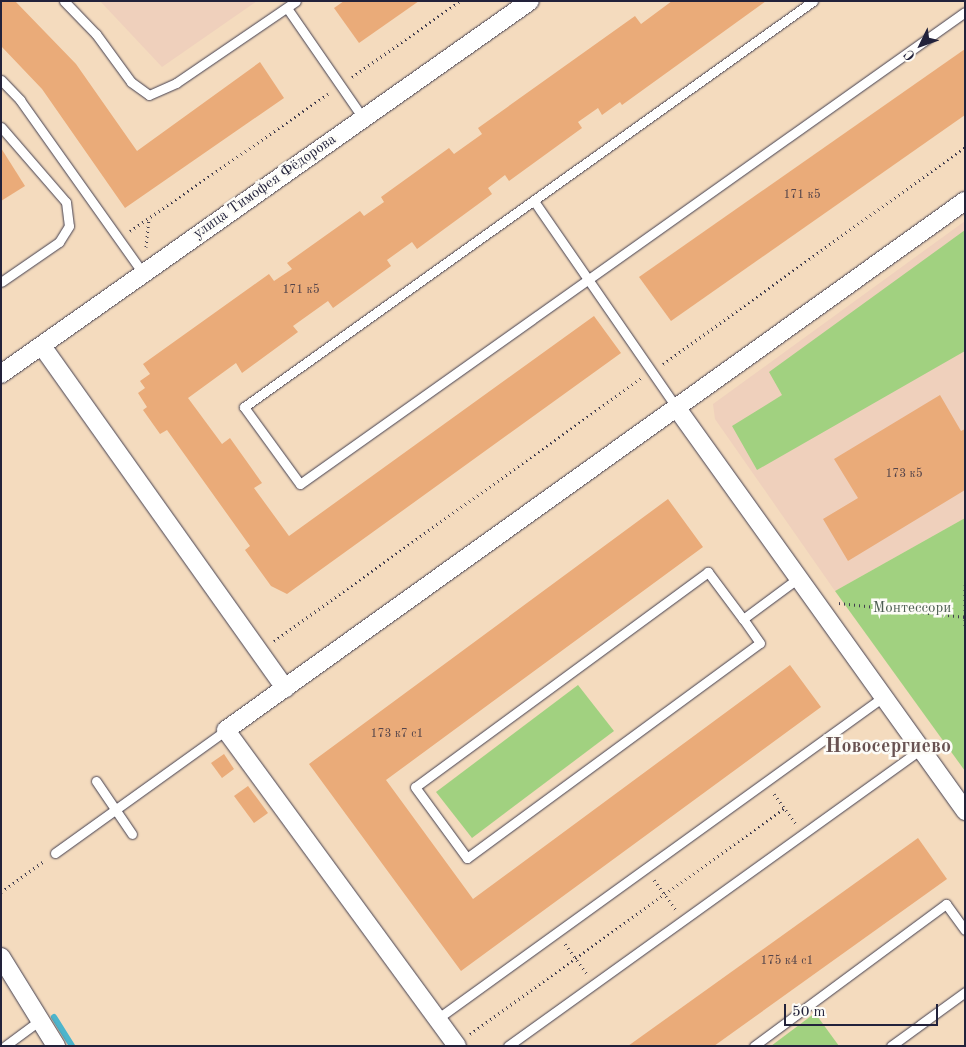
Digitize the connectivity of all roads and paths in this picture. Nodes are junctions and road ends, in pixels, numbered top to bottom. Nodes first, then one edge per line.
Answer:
1 (64, 1) edge
2 (296, 1) edge
3 (460, 1) edge
4 (530, 1) edge
5 (813, 1) edge
6 (287, 8) junction
7 (965, 12) edge
8 (1, 80) edge
9 (341, 85) junction
10 (363, 118) junction
11 (1, 126) edge
12 (965, 147) edge
13 (534, 200) junction
14 (965, 201) edge
15 (149, 219) junction
16 (128, 233) dead end
17 (146, 248) dead end
18 (143, 273) junction
19 (588, 278) junction
20 (1, 282) edge
21 (42, 346) junction
22 (653, 371) junction
23 (1, 374) edge
24 (676, 408) junction
25 (797, 578) junction
26 (965, 585) edge
27 (831, 602) dead end
28 (964, 617) edge
29 (743, 619) junction
30 (965, 629) edge
31 (259, 651) junction
32 (285, 688) junction
33 (883, 697) junction
34 (226, 730) junction
35 (920, 750) junction
36 (96, 781) dead end
37 (765, 782) junction
38 (784, 808) junction
39 (115, 810) junction
40 (965, 811) edge
41 (132, 834) dead end
42 (803, 834) junction
43 (55, 853) joint
44 (646, 869) junction
45 (1, 892) edge
46 (664, 894) junction
47 (683, 920) junction
48 (965, 930) edge
49 (557, 932) junction
50 (1, 957) edge
51 (575, 958) junction
52 (594, 984) junction
53 (965, 992) edge
54 (437, 1019) junction
55 (40, 1020) junction
56 (456, 1045) edge
57 (5, 1046) edge
58 (56, 1046) edge
59 (508, 1046) edge
60 (754, 1046) edge
61 (891, 1046) edge

1 - 6 lane
2 - 6 lane
3 - 9 path
4 - 10 street, улица Тимофея Фёдорова
5 - 13 lane
6 - 9 lane
7 - 19 lane
8 - 18 lane
9 - 10 lane
9 - 15 path
10 - 18 street, улица Тимофея Фёдорова
11 - 20 lane
12 - 22 path
13 - 19 lane
13 - 19 lane
14 - 24 street
15 - 16 path
15 - 17 path
18 - 21 street, улица Тимофея Фёдорова
19 - 22 lane
21 - 23 street, улица Тимофея Фёдорова
21 - 31 street
22 - 24 lane
22 - 31 path
24 - 25 street
24 - 32 street
25 - 29 lane
25 - 33 street
26 - 28 path
27 - 28 path
28 - 30 path
29 - 29 lane
31 - 32 street
32 - 34 street
33 - 35 street
33 - 37 lane
34 - 39 lane
34 - 54 street
35 - 40 street
35 - 42 lane
36 - 39 lane
37 - 38 path
37 - 44 lane
38 - 42 path
38 - 46 path
39 - 41 lane
39 - 43 lane
42 - 47 lane
43 - 45 path
44 - 46 path
44 - 49 lane
46 - 47 path
46 - 51 path
47 - 52 lane
48 - 60 lane
49 - 51 path
49 - 54 lane
50 - 55 street
51 - 52 path
51 - 56 path
52 - 59 lane
53 - 61 lane
54 - 56 street
55 - 57 lane
55 - 58 street

